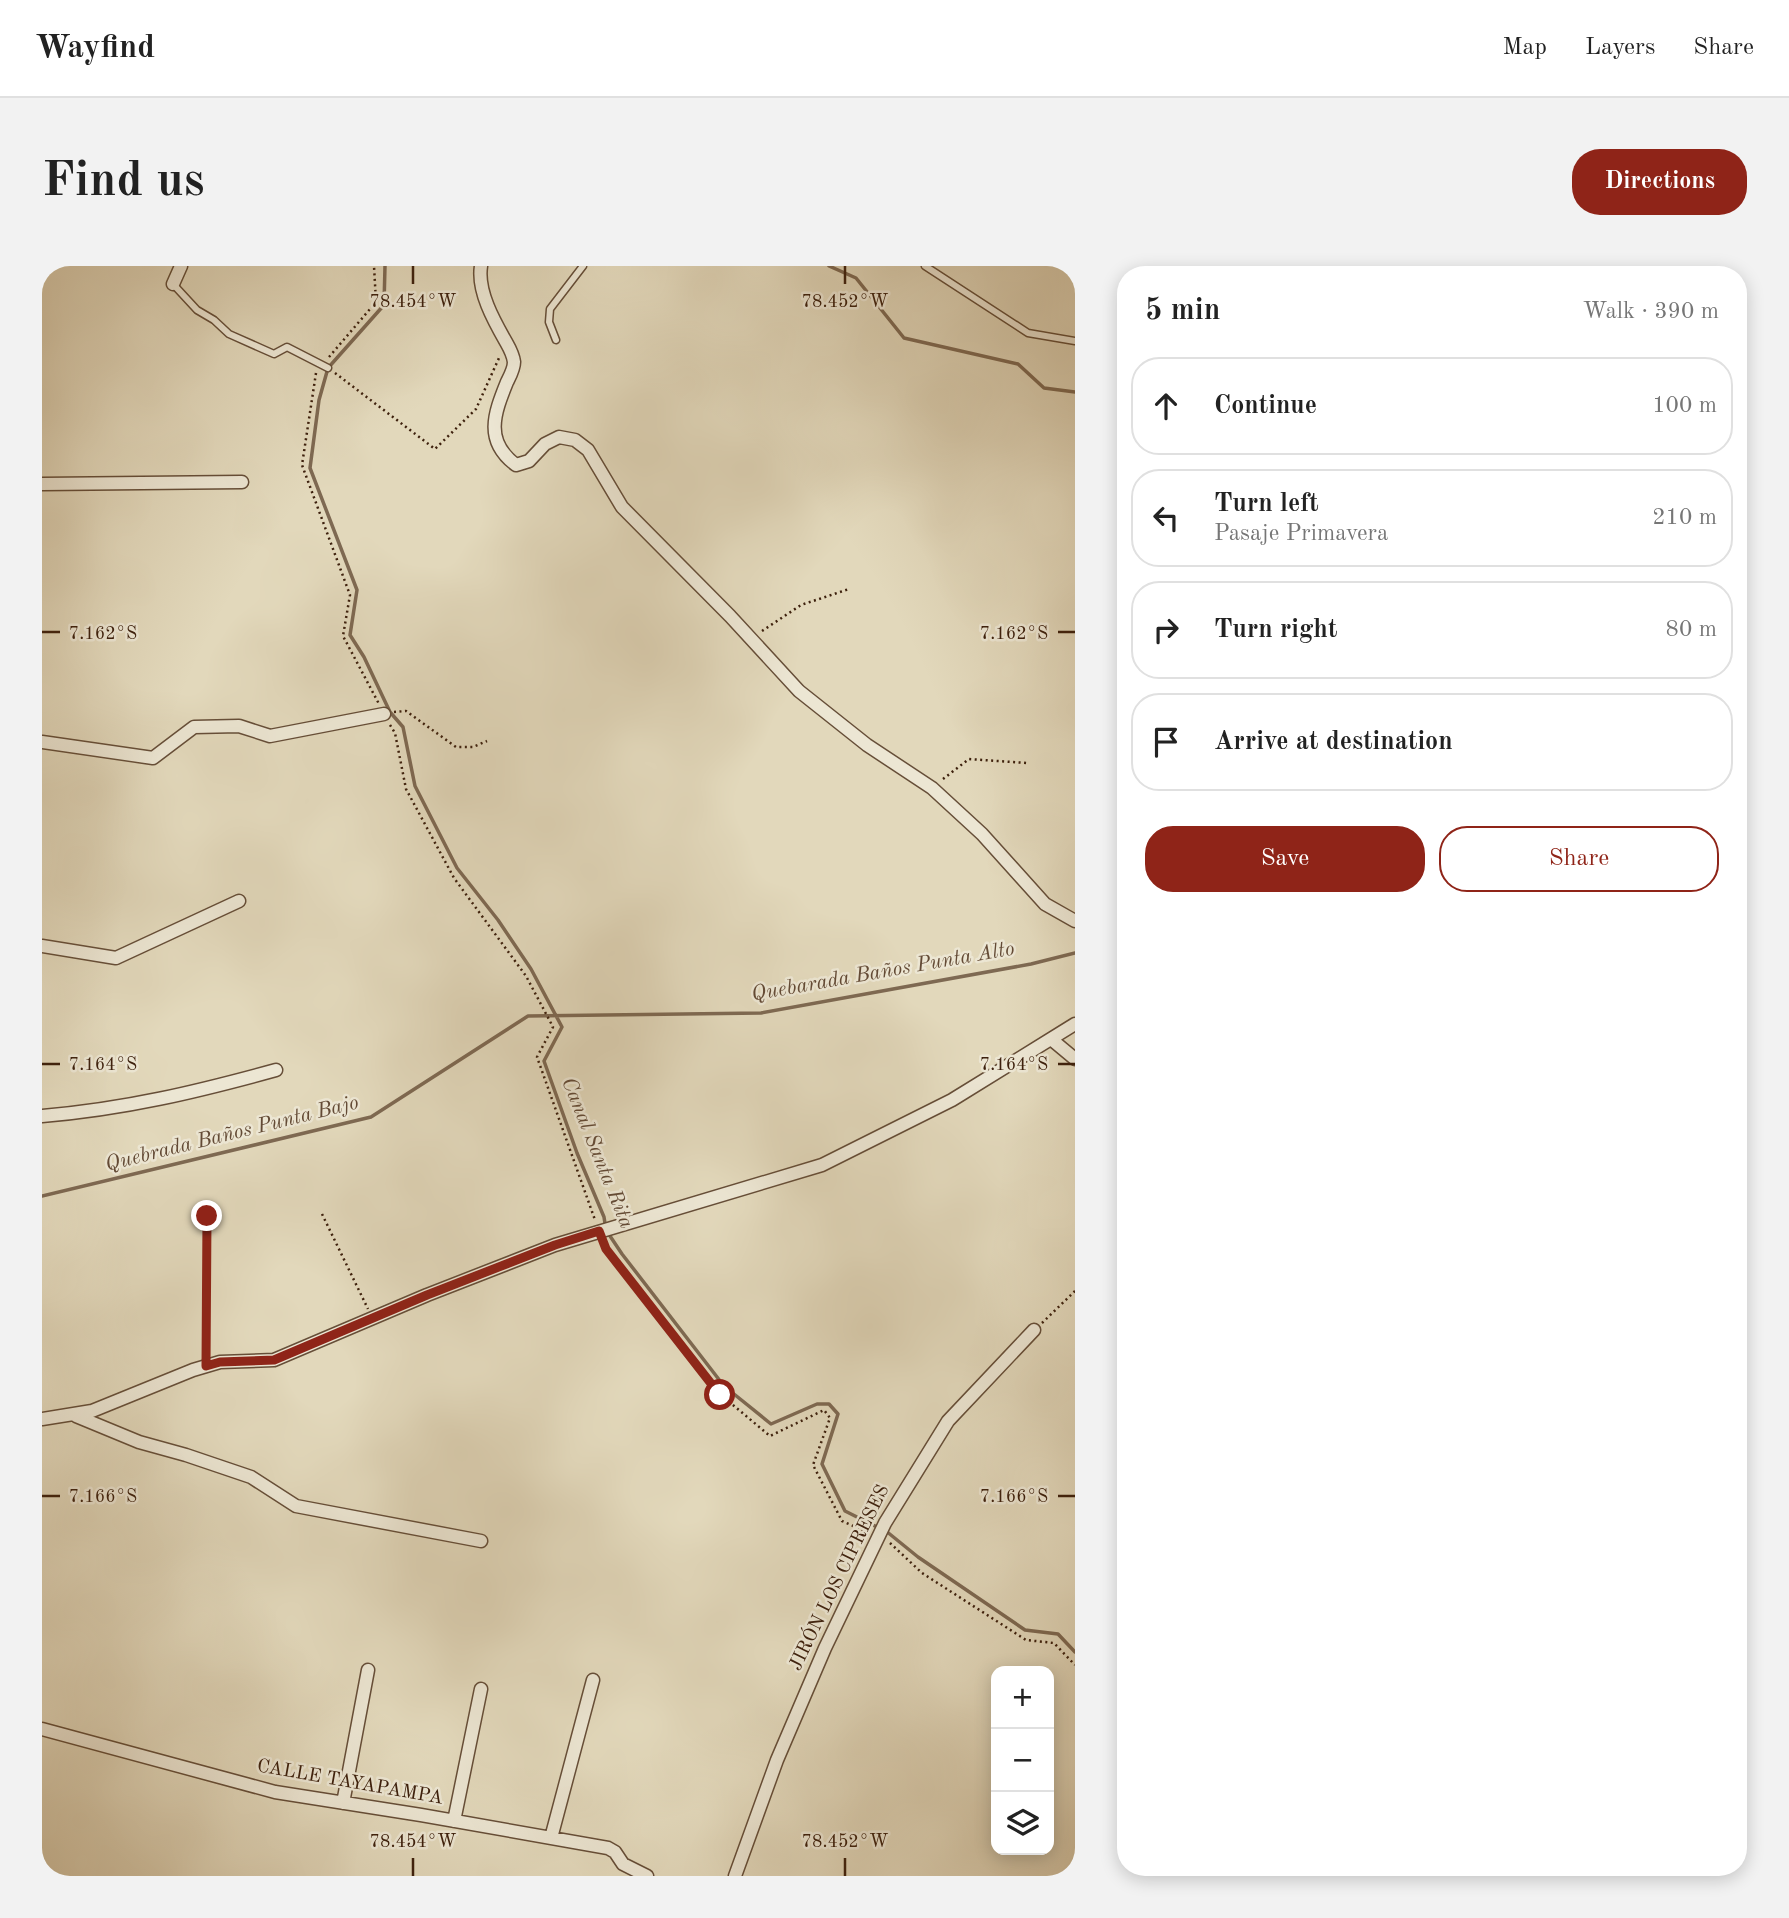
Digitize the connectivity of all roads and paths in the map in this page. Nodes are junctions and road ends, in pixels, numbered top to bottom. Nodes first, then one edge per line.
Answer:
1 (181, 266) edge
2 (374, 266) edge
3 (481, 266) edge
4 (583, 266) edge
5 (925, 266) edge
6 (173, 284) joint
7 (556, 340) dead end
8 (1075, 341) edge
9 (506, 342) junction
10 (325, 366) junction
11 (242, 482) dead end
12 (42, 484) edge
13 (849, 589) dead end
14 (751, 639) junction
15 (384, 714) junction
16 (487, 741) dead end
17 (42, 742) edge
18 (1027, 763) dead end
19 (932, 788) junction
20 (239, 901) dead end
21 (1075, 921) edge
22 (42, 946) edge
23 (1075, 1024) edge
24 (1051, 1039) junction
25 (1075, 1059) edge
26 (276, 1070) dead end
27 (42, 1116) edge
28 (322, 1214) dead end
29 (207, 1216) dead end
30 (602, 1231) junction
31 (1075, 1291) edge
32 (372, 1318) junction
33 (1034, 1330) joint
34 (206, 1366) junction
35 (76, 1415) junction
36 (42, 1419) edge
37 (878, 1537) junction
38 (481, 1541) dead end
39 (1075, 1665) edge
40 (369, 1670) dead end
41 (593, 1680) dead end
42 (481, 1689) dead end
43 (42, 1729) edge
44 (343, 1803) junction
45 (454, 1821) junction
46 (551, 1838) junction
47 (647, 1876) edge
48 (735, 1876) edge

1 - 6 street
2 - 10 path
3 - 9 street
4 - 7 lane
5 - 8 lane
6 - 10 lane
9 - 10 path
9 - 14 street
10 - 15 path
11 - 12 street
13 - 14 path
14 - 19 street
15 - 16 path
15 - 17 street
15 - 30 path
18 - 19 path
19 - 21 street
20 - 22 street
23 - 24 street
24 - 25 street
24 - 30 street
26 - 27 street
28 - 32 path
29 - 34 path
30 - 32 street
30 - 37 path
31 - 33 path
32 - 34 street
33 - 37 street, JIRÓN LOS CIPRESES
34 - 35 street
35 - 36 street
35 - 38 street
37 - 39 path
37 - 48 street, JIRÓN LOS CIPRESES
40 - 44 street
41 - 46 street
42 - 45 street
43 - 44 street, CALLE TAYAPAMPA
44 - 45 street, CALLE TAYAPAMPA
45 - 46 street, CALLE TAYAPAMPA
46 - 47 street, CALLE TAYAPAMPA

